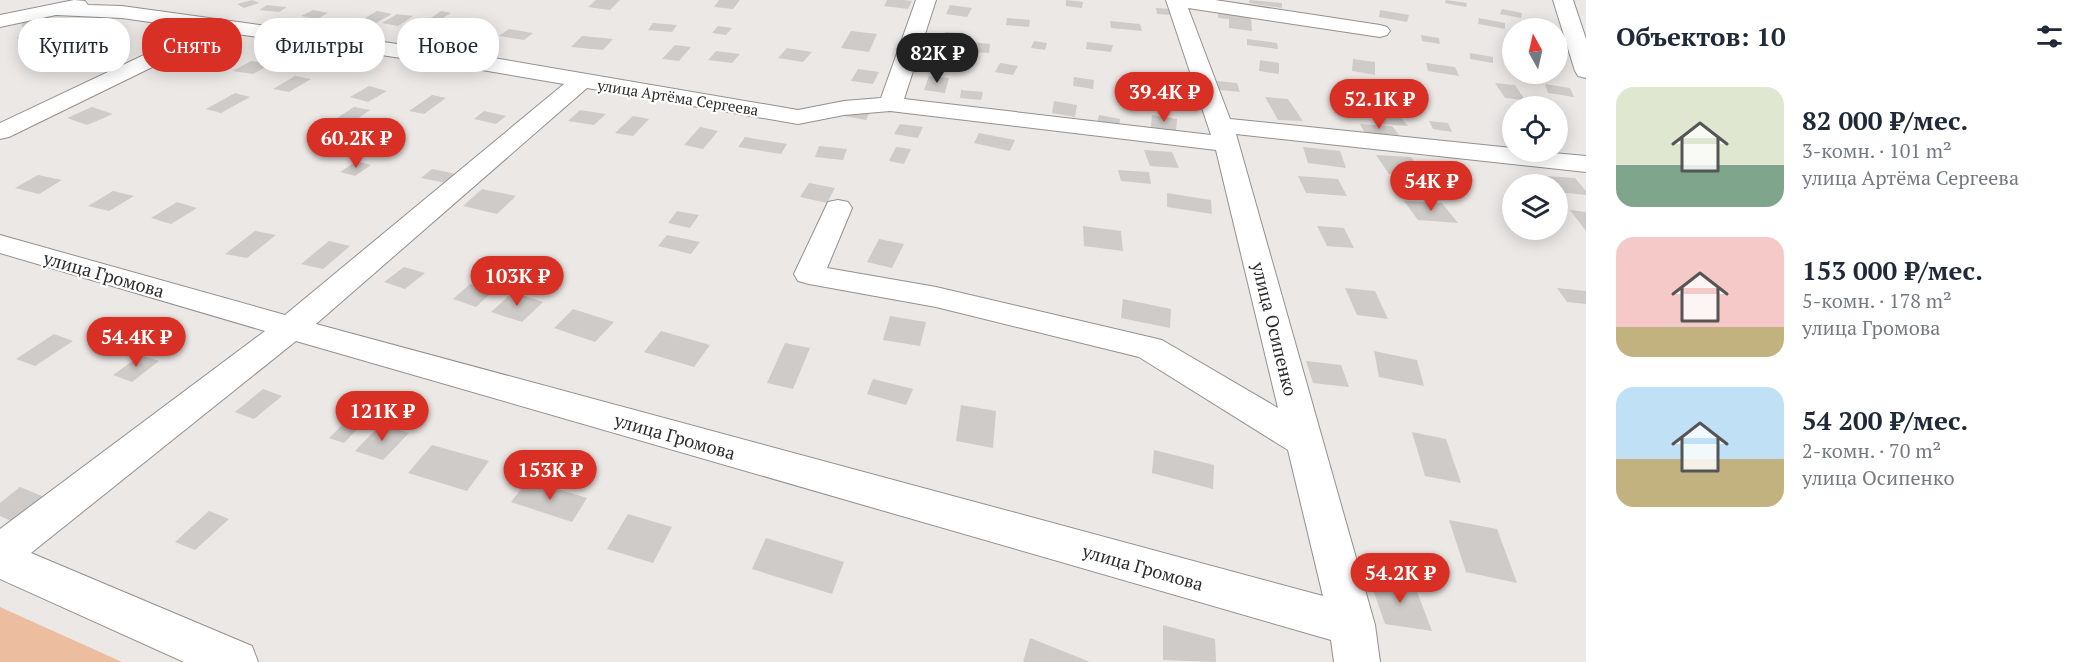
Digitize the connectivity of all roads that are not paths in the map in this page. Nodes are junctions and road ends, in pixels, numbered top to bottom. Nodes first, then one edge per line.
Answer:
1 (926, 0) edge
2 (1176, 0) edge
3 (1563, 0) edge
4 (92, 1) edge
5 (58, 10) junction
6 (161, 18) edge
7 (0, 21) edge
8 (242, 30) edge
9 (1380, 32) dead end
10 (1579, 32) edge
11 (142, 64) edge
12 (1586, 71) edge
13 (580, 81) junction
14 (890, 116) junction
15 (0, 132) edge
16 (1224, 135) junction
17 (1586, 164) edge
18 (838, 208) dead end
19 (0, 244) edge
20 (291, 328) junction
21 (1304, 442) junction
22 (0, 553) edge
23 (0, 559) edge
24 (1352, 625) junction
25 (235, 662) edge
26 (1357, 662) edge

1 - 14 street
2 - 9 street
2 - 16 street, улица Осипенко
3 - 10 street
4 - 5 street
5 - 6 street, улица Артёма Сергеева
5 - 7 street
8 - 13 street, улица Артёма Сергеева
10 - 12 street
11 - 15 street
13 - 14 street, улица Артёма Сергеева
13 - 20 street
14 - 16 street
16 - 17 street
16 - 21 street, улица Осипенко
18 - 21 street
19 - 20 street, улица Громова
20 - 22 street
20 - 24 street, улица Громова
21 - 24 street, улица Осипенко
23 - 25 street
24 - 26 street, улица Осипенко

